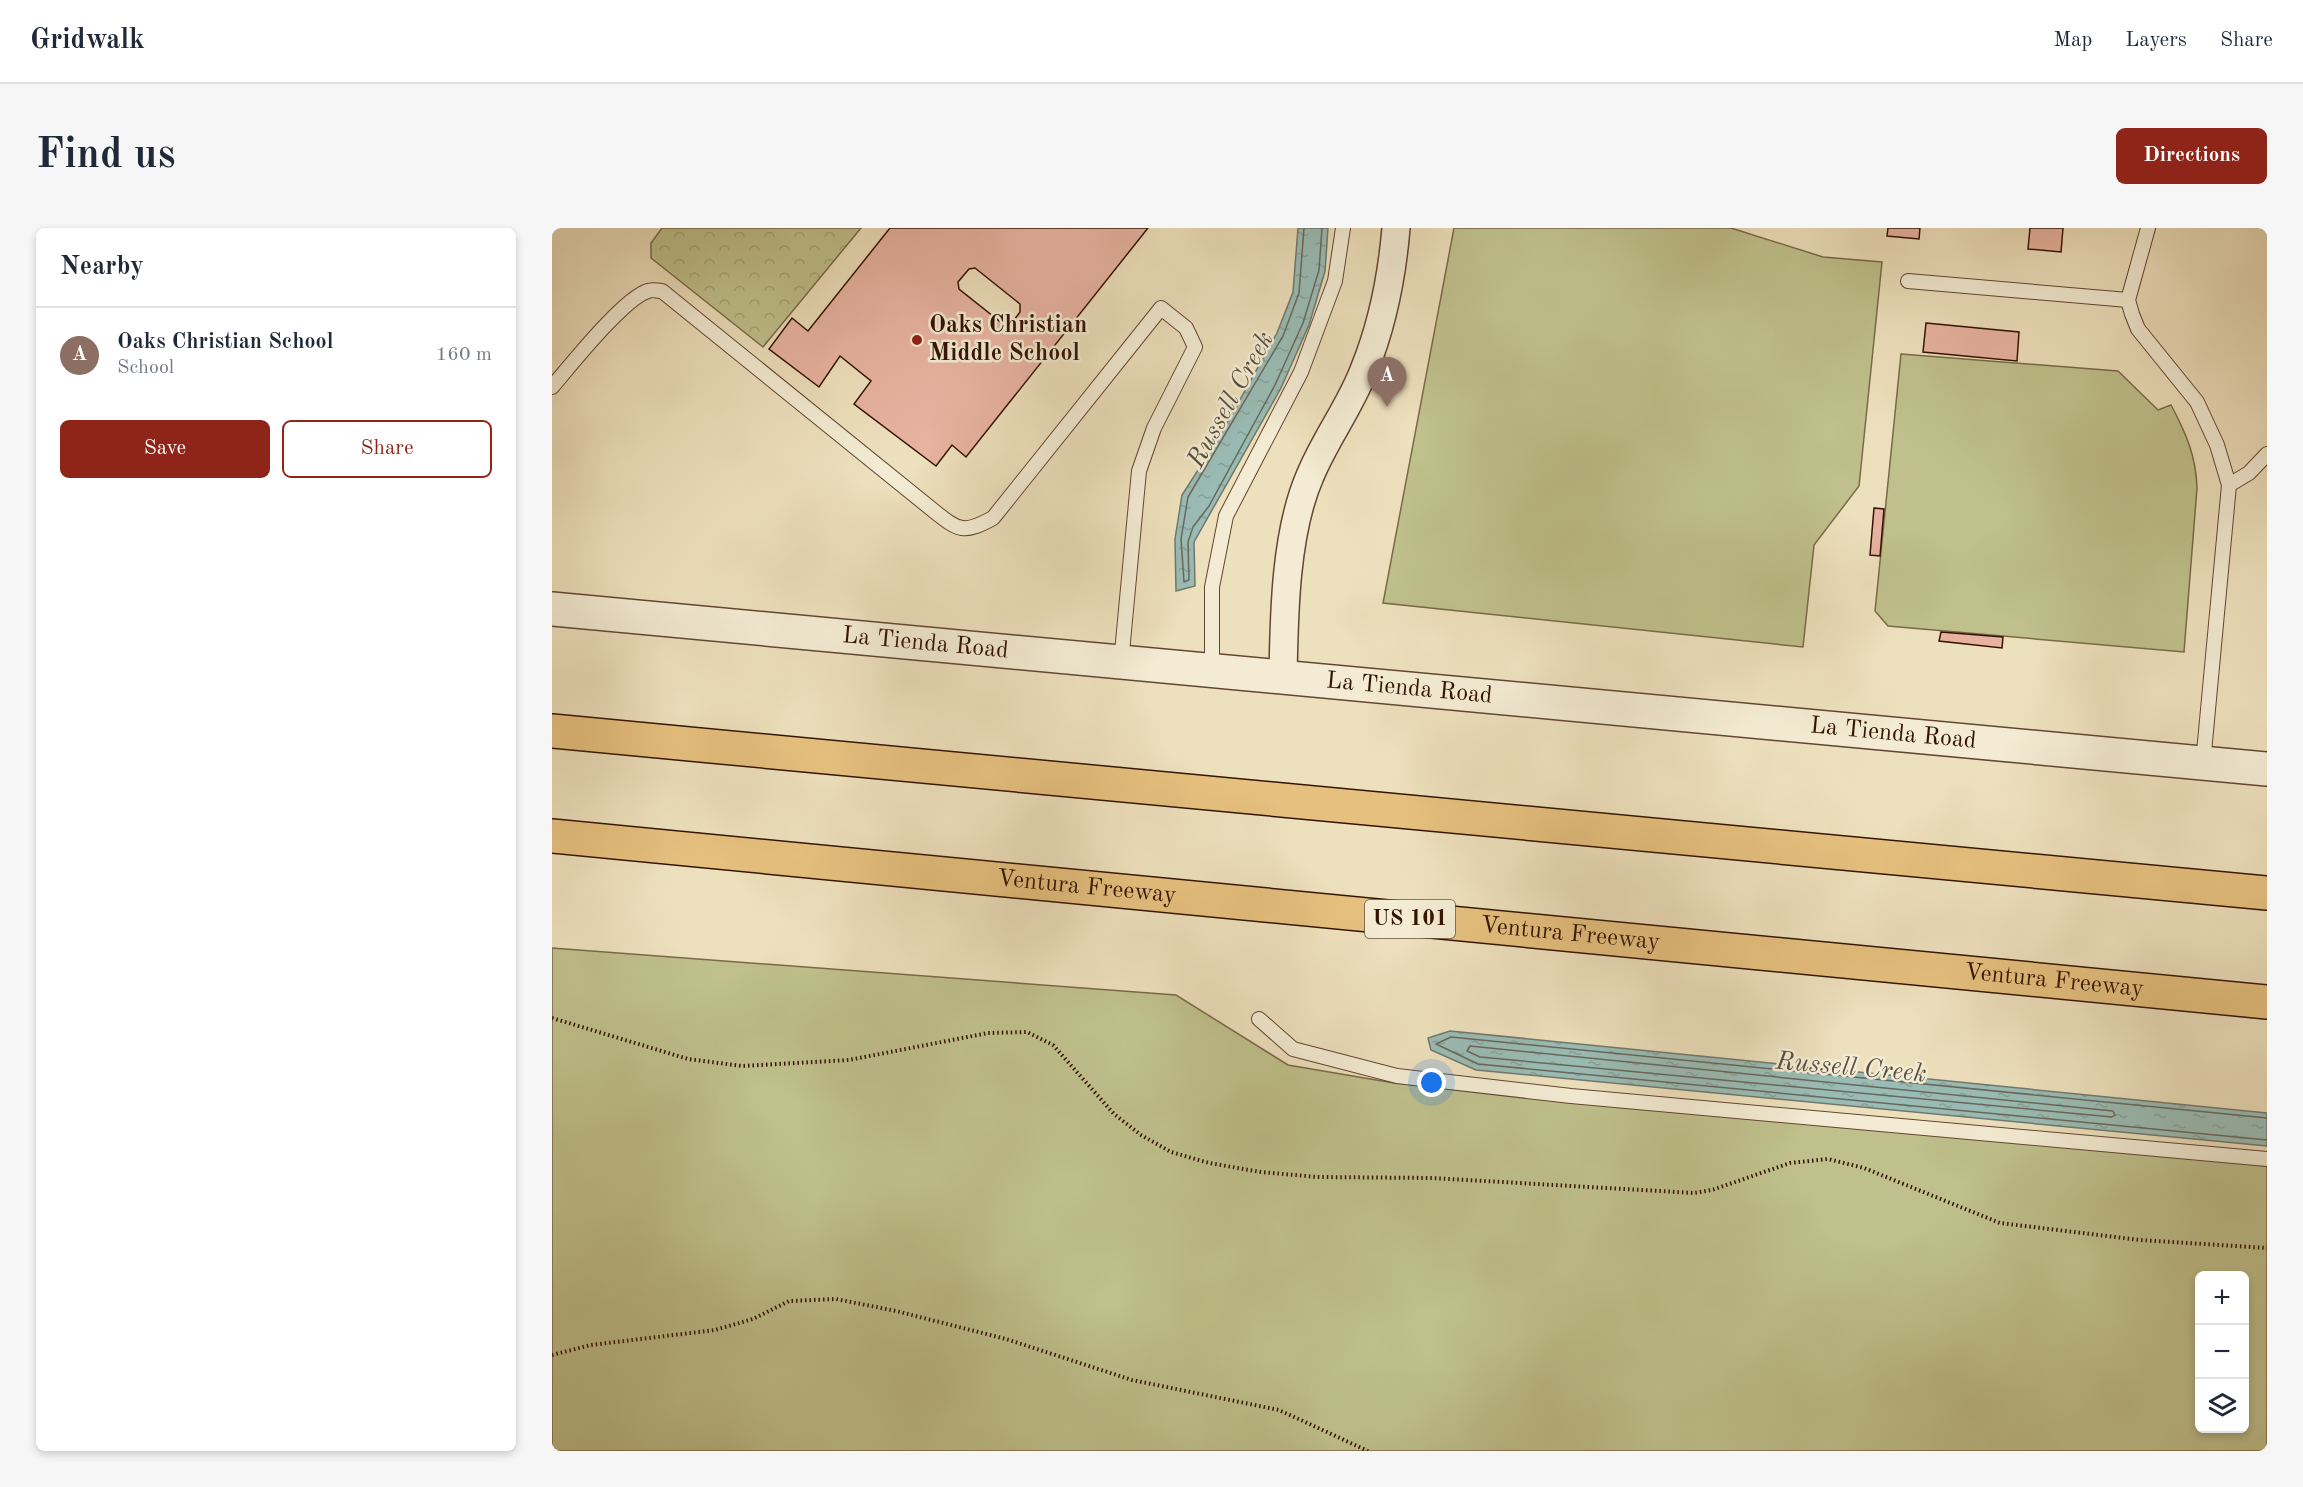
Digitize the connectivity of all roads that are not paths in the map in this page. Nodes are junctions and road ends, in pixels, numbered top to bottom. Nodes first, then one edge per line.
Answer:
1 (1342, 228) edge
2 (1396, 228) edge
3 (2148, 228) edge
4 (1908, 280) dead end
5 (2128, 300) junction
6 (552, 387) edge
7 (2267, 454) edge
8 (2229, 485) junction
9 (552, 609) edge
10 (1121, 663) junction
11 (1212, 673) junction
12 (1283, 678) junction
13 (552, 731) edge
14 (2203, 764) junction
15 (2267, 769) edge
16 (552, 836) edge
17 (2267, 893) edge
18 (2267, 1002) edge
19 (1259, 1019) dead end
20 (2267, 1159) edge

1 - 11 lane
2 - 12 street
3 - 5 lane
4 - 5 lane
5 - 8 lane
6 - 10 lane
7 - 8 lane
8 - 14 lane
9 - 10 street, La Tienda Road
10 - 11 street, La Tienda Road
11 - 12 street, La Tienda Road
12 - 14 street, La Tienda Road
13 - 17 highway
14 - 15 street, La Tienda Road
16 - 18 highway, Ventura Freeway / US 101
19 - 20 lane

